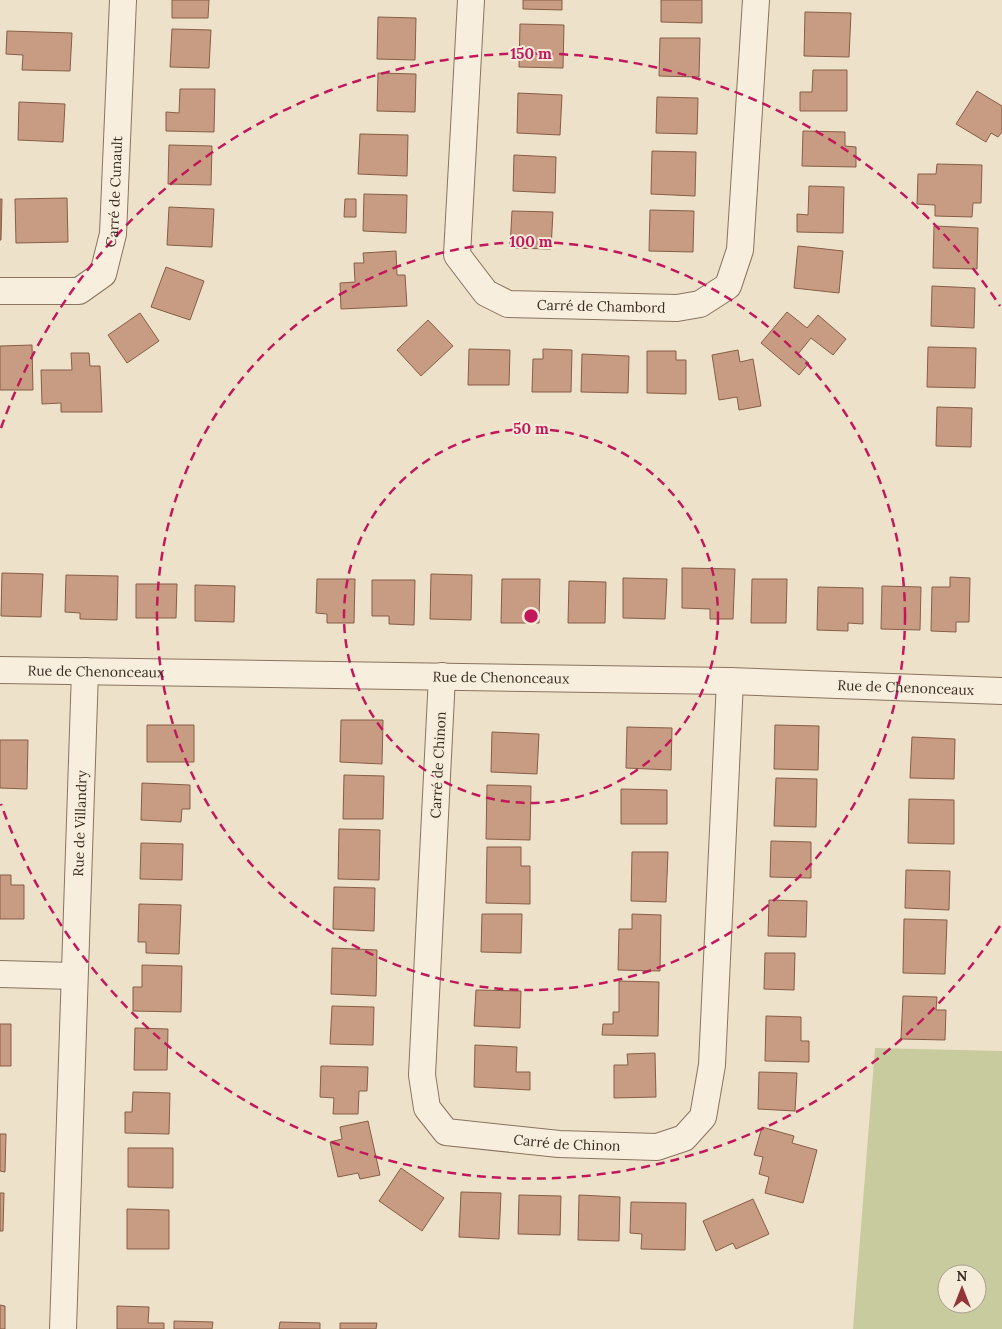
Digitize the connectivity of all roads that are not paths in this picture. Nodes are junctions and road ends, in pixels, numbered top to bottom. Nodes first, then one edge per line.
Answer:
1 (123, 0) edge
2 (471, 0) edge
3 (756, 0) edge
4 (0, 291) edge
5 (0, 670) edge
6 (85, 671) junction
7 (442, 676) junction
8 (730, 681) junction
9 (1002, 691) edge
10 (0, 974) edge
11 (74, 976) junction
12 (63, 1329) edge

1 - 4 street, Carré de Cunault
2 - 3 street, Carré de Chambord
5 - 6 street, Rue de Chenonceaux
6 - 7 street, Rue de Chenonceaux
6 - 11 street, Rue de Villandry
7 - 8 street, Rue de Chenonceaux
7 - 8 street, Carré de Chinon
8 - 9 street, Rue de Chenonceaux
10 - 11 street
11 - 12 street, Rue de Villandry

